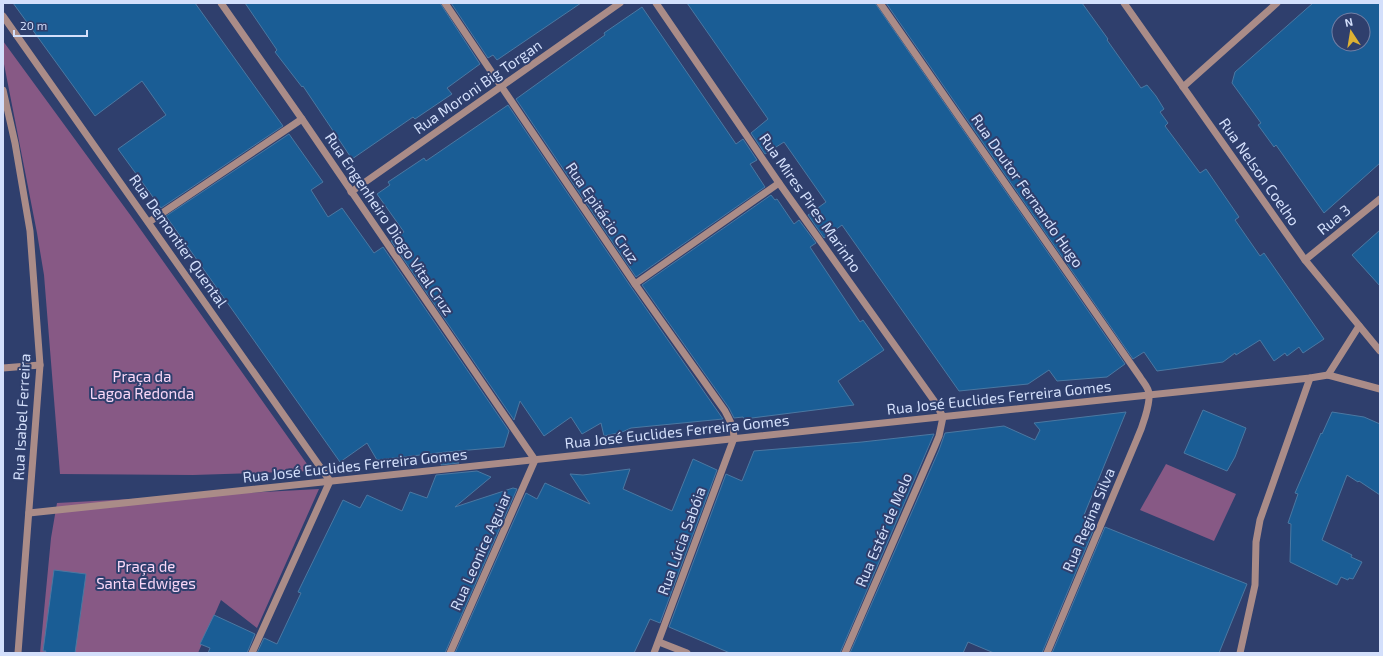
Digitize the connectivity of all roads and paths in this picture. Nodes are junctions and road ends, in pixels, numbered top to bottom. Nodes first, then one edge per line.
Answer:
1 (221, 3) edge
2 (445, 3) edge
3 (620, 3) edge
4 (656, 3) edge
5 (880, 3) edge
6 (1124, 3) edge
7 (1277, 3) edge
8 (3, 16) edge
9 (501, 87) junction
10 (1183, 87) junction
11 (3, 90) edge
12 (302, 118) junction
13 (779, 183) junction
14 (351, 192) junction
15 (1380, 199) edge
16 (149, 222) junction
17 (1305, 260) junction
18 (634, 284) junction
19 (1359, 326) junction
20 (1380, 351) edge
21 (40, 365) junction
22 (3, 368) edge
23 (1328, 375) junction
24 (1310, 378) junction
25 (1380, 389) edge
26 (1149, 395) junction
27 (943, 417) junction
28 (734, 438) junction
29 (535, 460) junction
30 (330, 481) junction
31 (29, 513) junction
32 (659, 642) junction
33 (18, 653) edge
34 (252, 653) edge
35 (450, 653) edge
36 (654, 653) edge
37 (687, 653) edge
38 (845, 653) edge
39 (1047, 653) edge
40 (1240, 653) edge

1 - 12 street, Rua Engenheiro Diogo Vital Cruz
2 - 9 street, Rua Epitácio Cruz
3 - 9 street, Rua Moroni Big Torgan
4 - 13 street, Rua Mires Pires Marinho
5 - 26 street, Rua Doutor Fernando Hugo
6 - 10 street, Rua Nelson Coelho
7 - 10 street
8 - 16 street, Rua Demontier Quental
9 - 14 street, Rua Moroni Big Torgan
9 - 18 street, Rua Epitácio Cruz
10 - 17 street, Rua Nelson Coelho
11 - 21 street, Rua Isabel Ferreira
12 - 14 street, Rua Engenheiro Diogo Vital Cruz
12 - 16 street
13 - 18 street
13 - 27 street, Rua Mires Pires Marinho
14 - 29 street, Rua Engenheiro Diogo Vital Cruz
15 - 17 street, Rua 3
16 - 30 street, Rua Demontier Quental
17 - 19 street, Rua Nelson Coelho
18 - 28 street, Rua Epitácio Cruz
19 - 20 street, Rua Nelson Coelho
19 - 23 street
21 - 22 street
21 - 31 street, Rua Isabel Ferreira
23 - 24 street, Rua José Euclides Ferreira Gomes
23 - 25 street
24 - 26 street, Rua José Euclides Ferreira Gomes
24 - 40 street
26 - 27 street, Rua José Euclides Ferreira Gomes
26 - 39 street, Rua Regina Silva
27 - 28 street, Rua José Euclides Ferreira Gomes
27 - 38 street, Rua Estér de Melo
28 - 29 street, Rua José Euclides Ferreira Gomes
28 - 32 street, Rua Lúcia Sabóia
29 - 30 street, Rua José Euclides Ferreira Gomes
29 - 35 street, Rua Leonice Aguiar
30 - 31 street, Rua José Euclides Ferreira Gomes
30 - 34 street
31 - 33 street, Rua Isabel Ferreira
32 - 36 street, Rua Lúcia Sabóia
32 - 37 street

